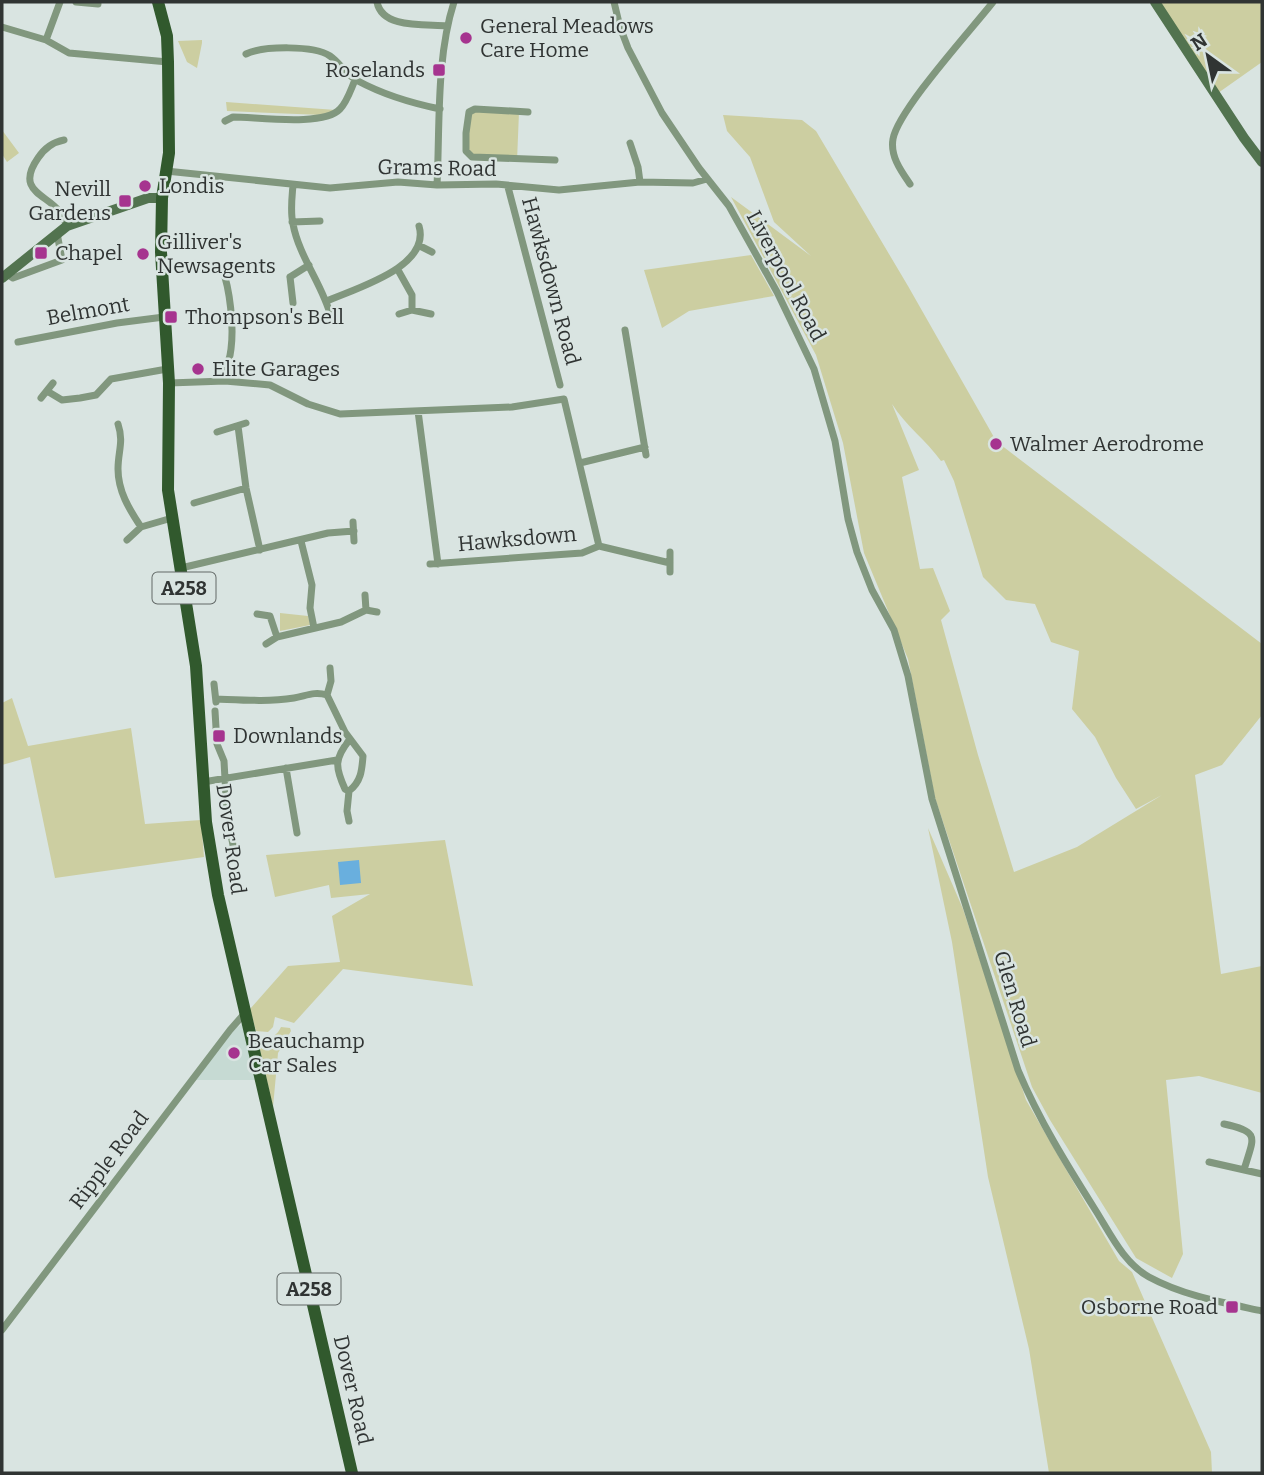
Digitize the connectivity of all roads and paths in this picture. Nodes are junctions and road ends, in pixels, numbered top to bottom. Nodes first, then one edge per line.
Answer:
1 (60, 2) edge
2 (76, 2) edge
3 (158, 2) edge
4 (377, 2) edge
5 (454, 2) edge
6 (614, 2) edge
7 (993, 2) edge
8 (1155, 2) edge
9 (98, 4) dead end
10 (447, 26) junction
11 (2, 27) edge
12 (46, 40) junction
13 (246, 54) dead end
14 (168, 62) junction
15 (355, 80) junction
16 (440, 109) junction
17 (528, 112) dead end
18 (225, 121) dead end
19 (64, 140) dead end
20 (630, 143) dead end
21 (635, 155) junction
22 (626, 159) dead end
23 (555, 160) dead end
24 (1262, 162) edge
25 (166, 171) junction
26 (707, 178) junction
27 (640, 182) junction
28 (911, 184) dead end
29 (293, 185) junction
30 (438, 185) junction
31 (508, 187) junction
32 (162, 198) junction
33 (320, 221) dead end
34 (292, 222) junction
35 (419, 226) dead end
36 (62, 230) junction
37 (421, 246) junction
38 (432, 252) dead end
39 (309, 265) junction
40 (222, 268) dead end
41 (398, 270) junction
42 (281, 273) dead end
43 (5, 276) edge
44 (290, 278) junction
45 (327, 302) junction
46 (293, 303) dead end
47 (412, 310) junction
48 (399, 314) dead end
49 (431, 314) dead end
50 (164, 317) junction
51 (331, 317) dead end
52 (625, 330) dead end
53 (18, 342) dead end
54 (110, 369) dead end
55 (167, 369) junction
56 (111, 379) junction
57 (225, 381) junction
58 (53, 383) dead end
59 (169, 383) junction
60 (560, 385) dead end
61 (47, 390) junction
62 (41, 398) dead end
63 (418, 411) junction
64 (118, 424) dead end
65 (217, 432) dead end
66 (580, 463) junction
67 (246, 488) junction
68 (194, 503) dead end
69 (172, 518) junction
70 (353, 522) dead end
71 (141, 527) junction
72 (354, 531) junction
73 (127, 540) dead end
74 (301, 541) junction
75 (354, 541) dead end
76 (599, 546) junction
77 (260, 550) junction
78 (670, 552) dead end
79 (670, 563) junction
80 (181, 568) junction
81 (670, 572) dead end
82 (873, 590) joint
83 (365, 595) dead end
84 (366, 610) junction
85 (377, 612) dead end
86 (257, 614) dead end
87 (314, 628) junction
88 (277, 637) junction
89 (266, 644) dead end
90 (330, 668) dead end
91 (214, 684) dead end
92 (327, 695) junction
93 (216, 705) junction
94 (350, 739) junction
95 (337, 760) junction
96 (286, 768) junction
97 (224, 778) junction
98 (203, 782) junction
99 (349, 791) junction
100 (349, 821) dead end
101 (297, 833) dead end
102 (233, 845) dead end
103 (246, 1013) junction
104 (1224, 1124) dead end
105 (1209, 1162) dead end
106 (1244, 1170) junction
107 (1262, 1174) edge
108 (1262, 1311) edge
109 (2, 1330) edge
110 (352, 1473) edge

1 - 12 street
2 - 9 street
3 - 14 main road, A258
4 - 10 street
5 - 10 street
6 - 26 street, Liverpool Road
7 - 28 street
8 - 24 street
10 - 16 street
11 - 12 street
12 - 14 street
13 - 15 street
14 - 25 main road, A258
15 - 16 street
15 - 18 street
16 - 30 street
17 - 23 street
19 - 36 street
20 - 21 street
21 - 22 street
21 - 27 street
25 - 29 street, Grams Road
25 - 32 main road, A258
26 - 27 street, Grams Road
26 - 82 street, Liverpool Road
27 - 31 street, Grams Road
29 - 30 street, Grams Road
29 - 34 street
30 - 31 street, Grams Road
31 - 60 street, Hawksdown Road
32 - 36 street
32 - 50 main road, Dover Road / A258
33 - 34 street
34 - 39 street
35 - 37 street
36 - 43 street
36 - 43 street
37 - 38 street
37 - 41 street
39 - 44 street
39 - 45 street
40 - 57 street
41 - 45 street
41 - 47 street
42 - 44 street
44 - 46 street
45 - 51 street
47 - 48 street
47 - 49 street
50 - 53 street, Belmont
50 - 55 main road, Dover Road / A258
52 - 66 street
54 - 56 street
55 - 56 street
55 - 59 main road, Dover Road / A258
56 - 61 street
57 - 59 street, Hawksdown
57 - 63 street, Hawksdown
58 - 61 street
59 - 69 main road, Dover Road / A258
61 - 62 street
63 - 66 street, Hawksdown
63 - 76 street, Hawksdown
64 - 71 street
65 - 67 street
66 - 76 street, Hawksdown
67 - 68 street
67 - 77 street
69 - 71 street
69 - 80 main road, Dover Road / A258
70 - 72 street
71 - 73 street
72 - 74 street
72 - 75 street
74 - 77 street
74 - 87 street
76 - 79 street, Hawksdown
77 - 80 street
78 - 79 street
79 - 81 street
80 - 98 main road, Dover Road / A258
82 - 108 street, Glen Road
83 - 84 street
84 - 85 street
84 - 87 street
86 - 88 street
87 - 88 street
88 - 89 street
90 - 92 street
91 - 93 street
92 - 93 street
92 - 94 street
93 - 97 street
94 - 95 street
94 - 99 street
95 - 96 street
95 - 99 street
96 - 97 street
96 - 101 street
97 - 98 street
97 - 102 street
98 - 103 main road, Dover Road / A258
99 - 100 street
103 - 109 street, Ripple Road
103 - 110 main road, Dover Road / A258
104 - 106 street
105 - 106 street
106 - 107 street

